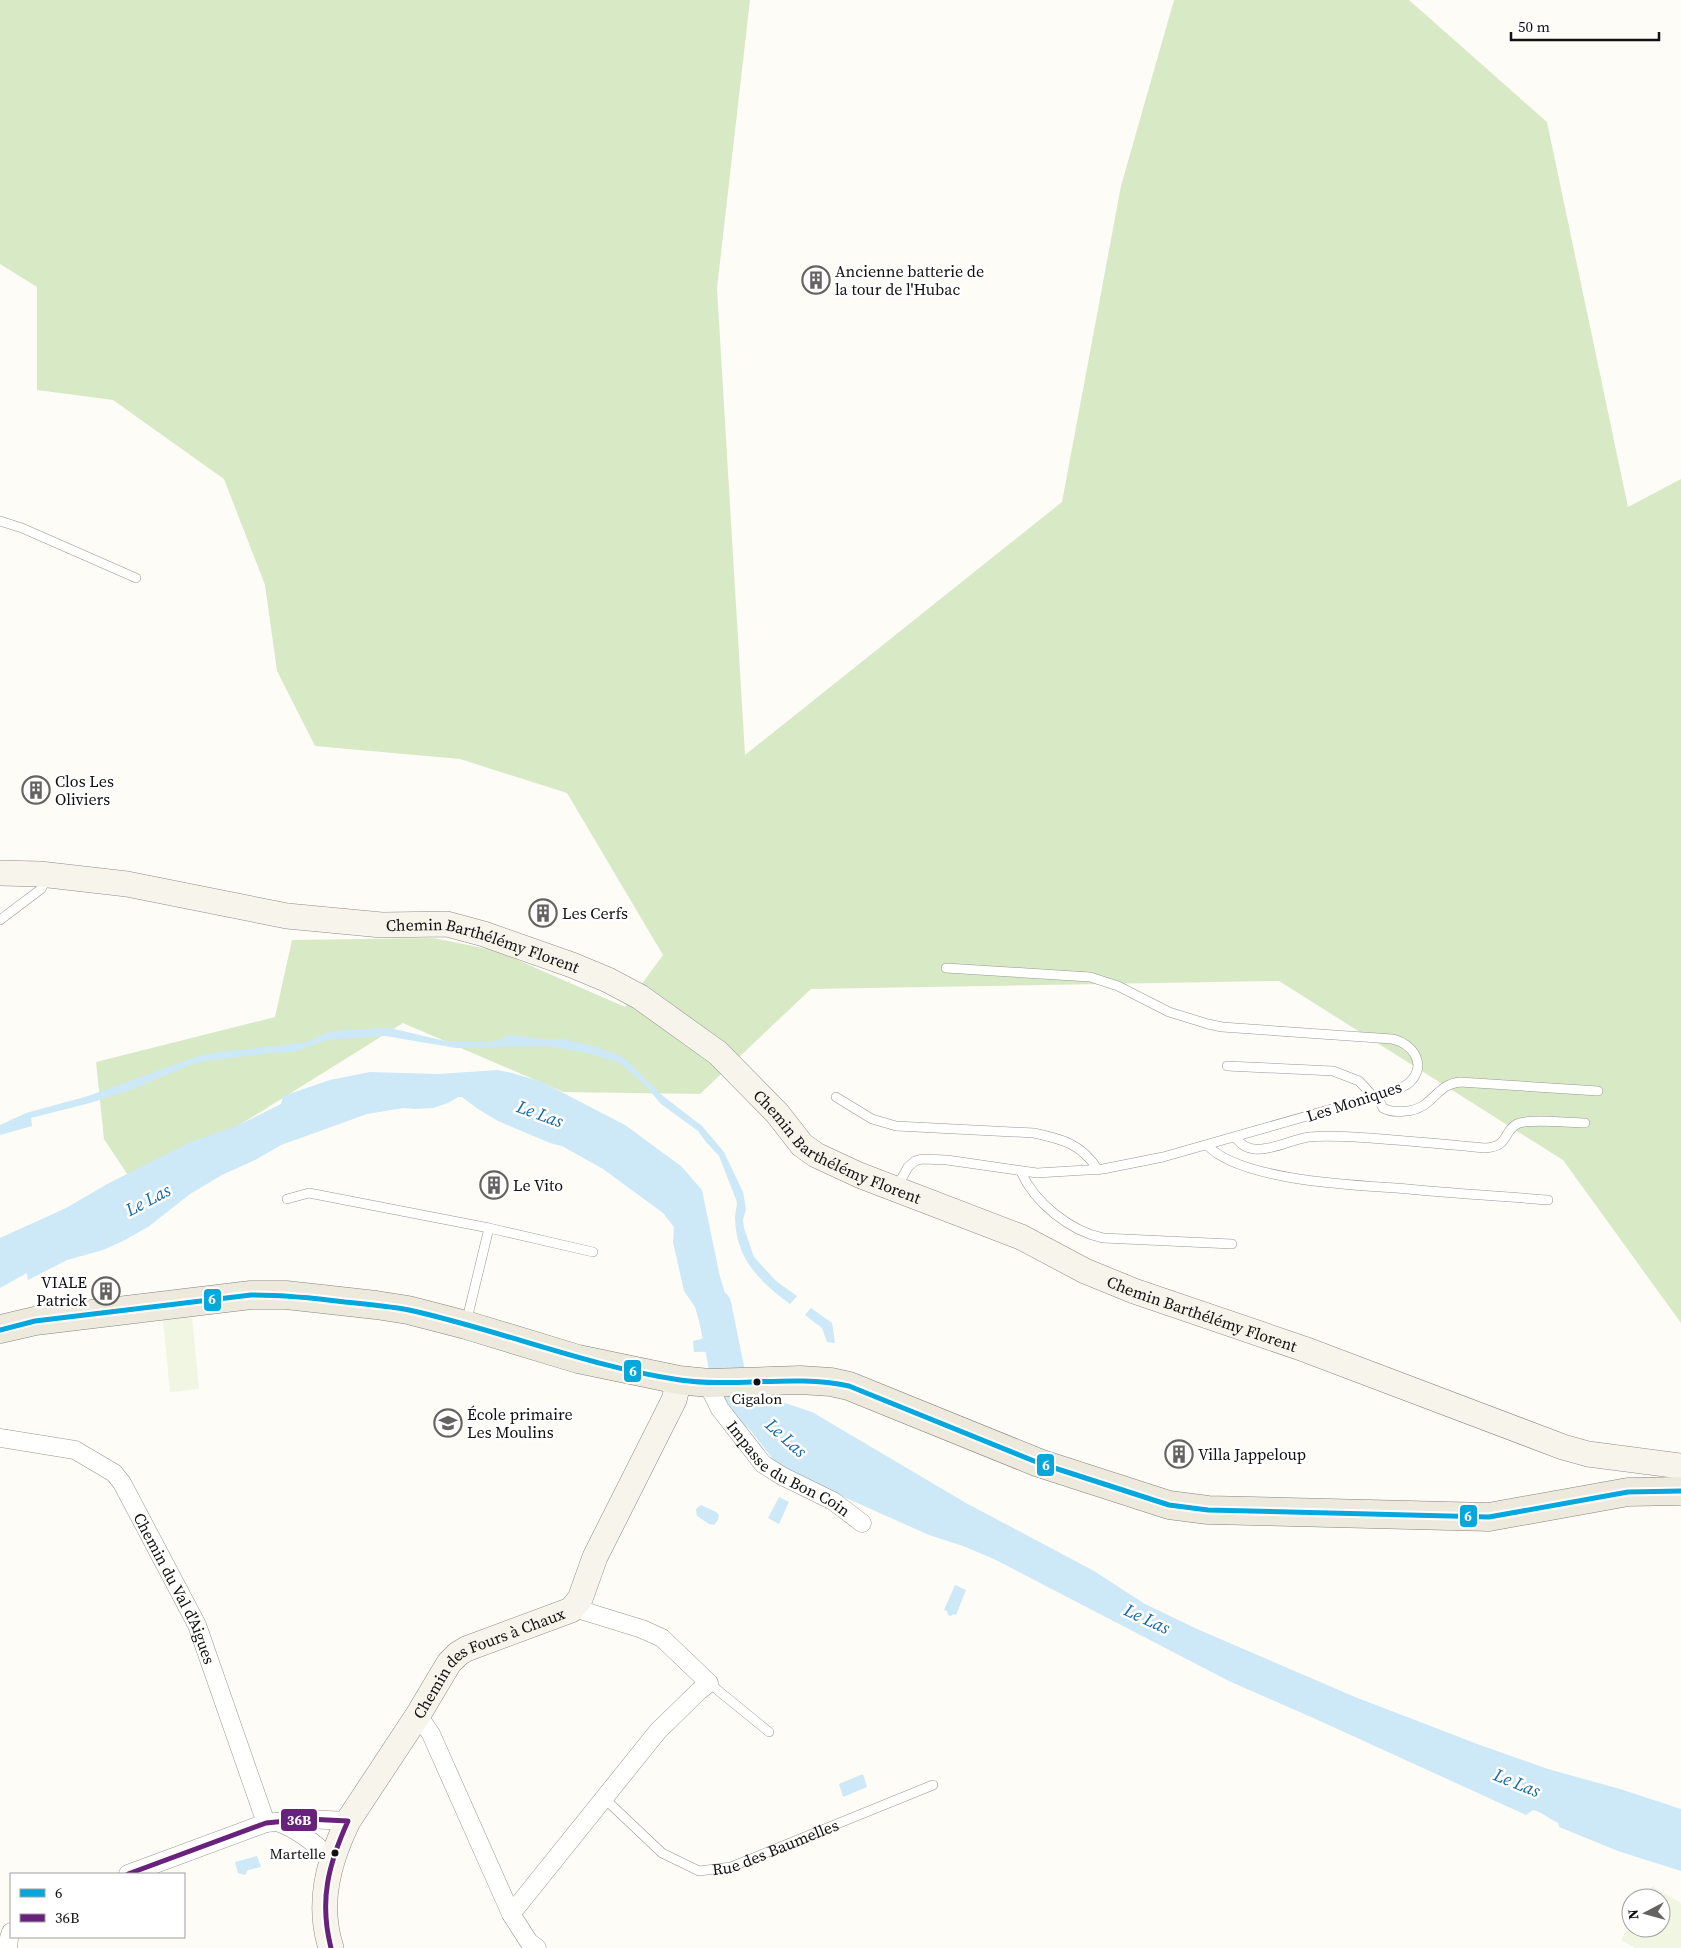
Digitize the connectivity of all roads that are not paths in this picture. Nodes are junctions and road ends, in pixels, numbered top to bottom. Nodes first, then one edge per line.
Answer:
1 (0, 521) edge
2 (136, 578) dead end
3 (0, 872) edge
4 (48, 875) junction
5 (0, 920) edge
6 (946, 968) dead end
7 (1227, 1066) dead end
8 (1598, 1091) dead end
9 (836, 1097) dead end
10 (1375, 1097) junction
11 (1584, 1124) dead end
12 (1235, 1137) junction
13 (1207, 1145) junction
14 (1098, 1170) junction
15 (1021, 1172) junction
16 (896, 1189) junction
17 (286, 1199) dead end
18 (1548, 1200) dead end
19 (489, 1228) junction
20 (1232, 1244) dead end
21 (593, 1252) dead end
22 (466, 1325) junction
23 (1, 1329) edge
24 (679, 1380) junction
25 (724, 1383) junction
26 (0, 1438) edge
27 (1681, 1466) edge
28 (1681, 1491) edge
29 (862, 1523) dead end
30 (574, 1608) junction
31 (709, 1683) junction
32 (418, 1715) junction
33 (769, 1732) dead end
34 (933, 1785) dead end
35 (605, 1799) junction
36 (348, 1821) junction
37 (271, 1822) junction
38 (332, 1859) junction
39 (131, 1873) edge
40 (511, 1914) junction
41 (10, 1935) edge
42 (8, 1948) edge
43 (331, 1948) edge
44 (537, 1948) edge

1 - 2 lane
3 - 4 street, Chemin Barthélémy Florent
4 - 5 lane
4 - 16 street, Chemin Barthélémy Florent
6 - 10 lane, Les Moniques
7 - 10 lane
8 - 10 lane
9 - 14 lane
10 - 12 lane, Les Moniques
11 - 12 lane
12 - 13 lane, Les Moniques
13 - 14 lane, Les Moniques
13 - 18 lane
14 - 15 lane, Les Moniques
15 - 16 lane, Les Moniques
15 - 20 lane
16 - 27 street, Chemin Barthélémy Florent
17 - 19 lane
19 - 21 lane
19 - 22 lane
22 - 23 main road
22 - 24 main road
24 - 25 main road
24 - 30 street, Chemin des Fours à Chaux
25 - 28 main road
25 - 29 street, Impasse du Bon Coin
26 - 37 street, Chemin du Val d'Aigues
30 - 31 street
30 - 32 street, Chemin des Fours à Chaux
31 - 33 lane
31 - 35 street
32 - 36 street
32 - 40 street, Chemin des Fours à Chaux
34 - 35 lane, Rue des Baumelles
35 - 40 street
36 - 37 street
36 - 38 street
37 - 38 street
37 - 39 street
38 - 43 street
40 - 44 street, Chemin des Fours à Chaux
41 - 42 street

